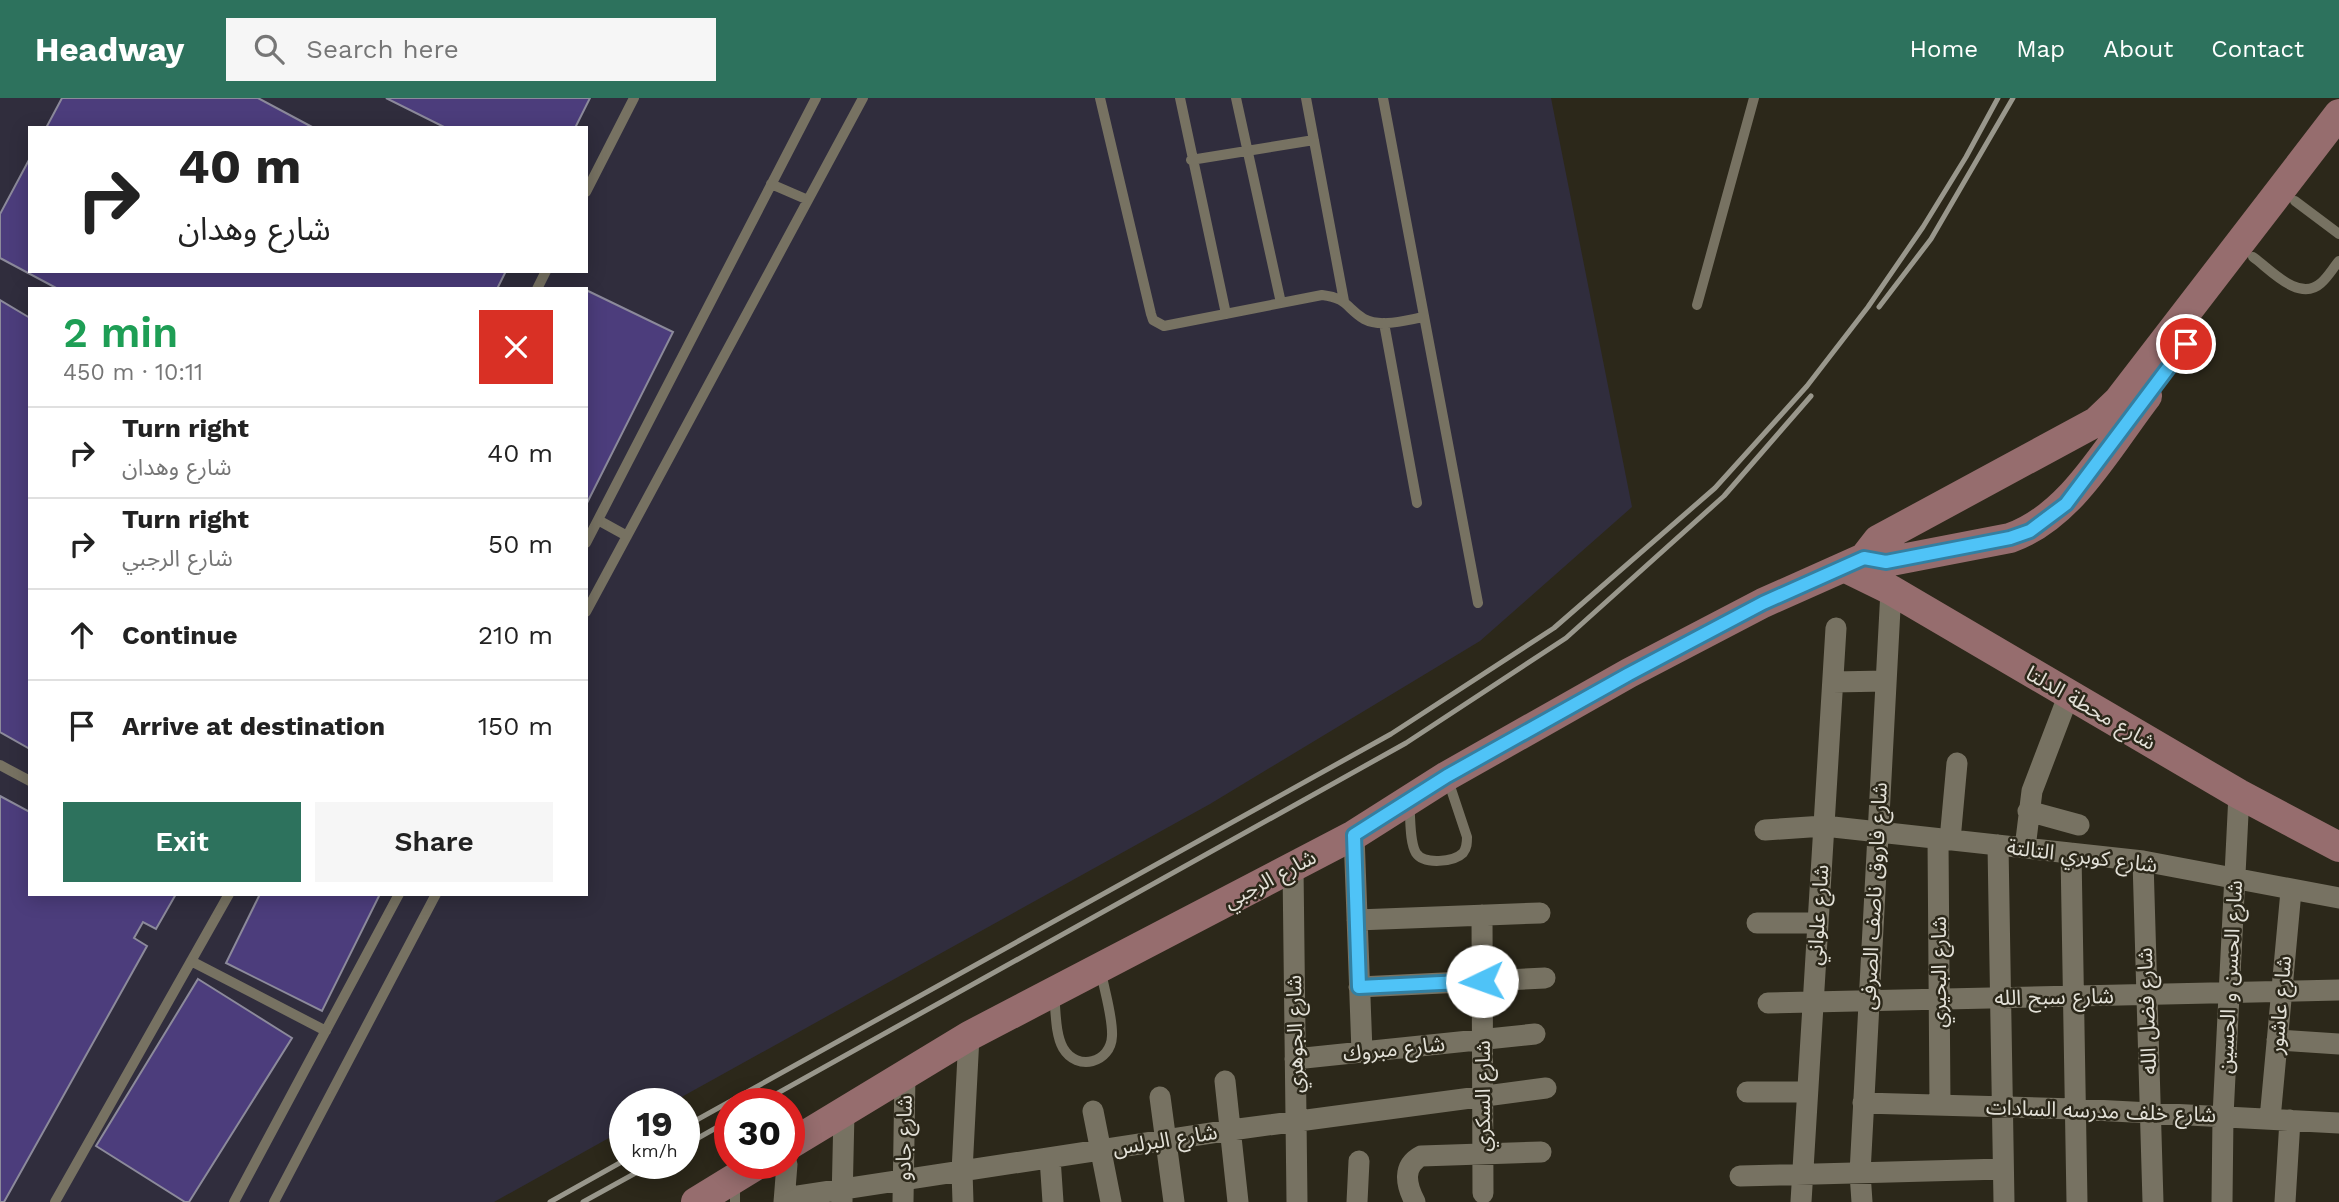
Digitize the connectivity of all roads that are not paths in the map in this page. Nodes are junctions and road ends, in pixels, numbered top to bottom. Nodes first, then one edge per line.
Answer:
1 (634, 98) edge
2 (816, 98) edge
3 (863, 98) edge
4 (1100, 98) edge
5 (1180, 98) edge
6 (1236, 98) edge
7 (1306, 98) edge
8 (1383, 98) edge
9 (1754, 98) edge
10 (2339, 114) edge
11 (1314, 140) junction
12 (2339, 144) edge
13 (1248, 151) junction
14 (1191, 160) junction
15 (771, 184) junction
16 (588, 188) edge
17 (808, 200) junction
18 (2295, 201) junction
19 (2339, 234) edge
20 (2253, 257) junction
21 (2339, 261) edge
22 (1344, 301) junction
23 (1281, 303) junction
24 (1698, 305) dead end
25 (1226, 314) junction
26 (1424, 317) junction
27 (1384, 323) junction
28 (2102, 435) junction
29 (1417, 503) dead end
30 (598, 520) junction
31 (627, 536) junction
32 (588, 539) edge
33 (1854, 562) junction
34 (1891, 590) junction
35 (1478, 603) dead end
36 (588, 608) edge
37 (1836, 628) dead end
38 (1886, 681) junction
39 (1833, 682) junction
40 (2068, 694) junction
41 (1958, 763) dead end
42 (0, 765) edge
43 (1447, 776) junction
44 (28, 780) edge
45 (2239, 794) junction
46 (1409, 800) junction
47 (2028, 811) junction
48 (2079, 825) dead end
49 (1824, 827) junction
50 (1765, 830) dead end
51 (1878, 832) junction
52 (1354, 835) junction
53 (1944, 840) junction
54 (1998, 845) junction
55 (2025, 848) junction
56 (2339, 848) edge
57 (2071, 853) junction
58 (2143, 861) junction
59 (1293, 867) junction
60 (2235, 879) junction
61 (2291, 891) junction
62 (228, 896) edge
63 (398, 896) edge
64 (435, 896) edge
65 (2339, 898) edge
66 (1540, 913) dead end
67 (1482, 915) junction
68 (1357, 920) junction
69 (1757, 923) dead end
70 (1818, 923) junction
71 (191, 961) junction
72 (1100, 967) junction
73 (1545, 978) dead end
74 (1482, 981) junction
75 (1359, 987) junction
76 (2339, 990) edge
77 (1053, 992) junction
78 (2229, 992) junction
79 (2282, 992) junction
80 (2146, 995) junction
81 (2073, 996) junction
82 (1999, 998) junction
83 (1939, 999) junction
84 (1868, 1001) junction
85 (1813, 1002) junction
86 (1768, 1003) dead end
87 (326, 1031) junction
88 (1535, 1034) dead end
89 (969, 1036) junction
90 (1483, 1040) junction
91 (2277, 1040) junction
92 (2339, 1044) edge
93 (1362, 1052) junction
94 (1295, 1059) junction
95 (905, 1074) junction
96 (1225, 1081) dead end
97 (1546, 1088) dead end
98 (1747, 1092) dead end
99 (1807, 1092) junction
100 (1483, 1096) junction
101 (1160, 1097) dead end
102 (1863, 1103) junction
103 (1940, 1105) junction
104 (2001, 1107) junction
105 (2075, 1109) junction
106 (1093, 1111) dead end
107 (844, 1112) junction
108 (2150, 1112) junction
109 (2223, 1116) junction
110 (2280, 1120) junction
111 (1296, 1122) junction
112 (2339, 1123) edge
113 (1230, 1130) junction
114 (805, 1135) edge
115 (1166, 1140) junction
116 (1099, 1150) junction
117 (1541, 1152) dead end
118 (1483, 1154) junction
119 (1050, 1158) junction
120 (1359, 1161) dead end
121 (2003, 1169) junction
122 (962, 1171) junction
123 (1860, 1173) junction
124 (1802, 1174) junction
125 (1740, 1176) dead end
126 (786, 1179) edge
127 (903, 1180) junction
128 (743, 1181) edge
129 (1483, 1193) dead end
130 (842, 1196) edge
131 (784, 1200) edge
132 (55, 1202) edge
133 (234, 1202) edge
134 (274, 1202) edge
135 (696, 1202) edge
136 (903, 1202) edge
137 (963, 1202) edge
138 (1053, 1202) edge
139 (1111, 1202) edge
140 (1174, 1202) edge
141 (1238, 1202) edge
142 (1297, 1202) edge
143 (1357, 1202) edge
144 (1415, 1202) edge
145 (1801, 1202) edge
146 (1862, 1202) edge
147 (2004, 1202) edge
148 (2077, 1202) edge
149 (2153, 1202) edge
150 (2222, 1202) edge
151 (2285, 1202) edge

1 - 16 lane
2 - 15 lane
3 - 17 lane
4 - 25 lane
5 - 14 lane
6 - 13 lane
7 - 11 lane
8 - 26 lane
9 - 24 lane
10 - 28 main road
11 - 13 lane
11 - 22 lane
12 - 18 main road
13 - 14 lane
13 - 23 lane
14 - 25 lane
15 - 17 lane
15 - 30 lane
17 - 31 lane
18 - 19 lane
18 - 20 main road
20 - 21 lane
20 - 28 main road
22 - 23 lane
22 - 27 lane
23 - 25 lane
26 - 27 lane
26 - 35 lane
27 - 29 lane
28 - 33 main road
28 - 33 main road
30 - 31 lane
30 - 32 lane
31 - 36 lane
33 - 34 main road, شارع محطة الدلتا
33 - 43 main road, شارع الرجبي
34 - 38 street, شارع فاروق ناصف الصرفى
34 - 40 main road, شارع محطة الدلتا
37 - 39 street, شارع علواني
38 - 39 street
38 - 51 street, شارع فاروق ناصف الصرفى
39 - 49 street, شارع علواني
40 - 45 main road, شارع محطة الدلتا
40 - 47 street
41 - 53 street, شارع البحيري
42 - 44 lane
43 - 46 main road, شارع الرجبي
43 - 46 lane
45 - 56 main road, شارع محطة الدلتا
45 - 60 street, شارع الحسن و الحسين
46 - 52 main road, شارع الرجبي
47 - 48 street
47 - 55 street
49 - 50 street, شارع كوبري التالتة
49 - 51 street, شارع كوبري التالتة
49 - 70 street, شارع علواني
51 - 53 street, شارع كوبري التالتة
51 - 84 street, شارع فاروق ناصف الصرفى
52 - 59 main road, شارع الرجبي
52 - 68 street
53 - 54 street, شارع كوبري التالتة
53 - 83 street, شارع البحيري
54 - 55 street, شارع كوبري التالتة
54 - 82 street
55 - 57 street, شارع كوبري التالتة
57 - 58 street, شارع كوبري التالتة
57 - 81 street
58 - 60 street, شارع كوبري التالتة
58 - 80 street, شارع فضل الله
59 - 72 main road, شارع الرجبي
59 - 94 street, شارع الجوهري
60 - 61 street, شارع كوبري التالتة
60 - 78 street, شارع الحسن و الحسين
61 - 65 street, شارع كوبري التالتة
61 - 79 street, شارع عاشور
62 - 71 lane
63 - 87 lane
64 - 134 lane
66 - 67 street
67 - 68 street
67 - 74 street, شارع السكري
68 - 75 street
69 - 70 street
70 - 85 street, شارع علواني
71 - 87 lane
71 - 132 lane
72 - 77 main road, شارع الرجبي
72 - 77 lane
73 - 74 street
74 - 75 street
74 - 90 street, شارع السكري
75 - 93 street
76 - 79 street, شارع سبح الله
77 - 89 main road, شارع الرجبي
78 - 79 street, شارع سبح الله
78 - 80 street, شارع سبح الله
78 - 109 street, شارع الحسن و الحسين
79 - 91 street, شارع عاشور
80 - 81 street, شارع سبح الله
80 - 108 street, شارع فضل الله
81 - 82 street, شارع سبح الله
81 - 105 street
82 - 83 street, شارع سبح الله
82 - 104 street
83 - 84 street, شارع سبح الله
83 - 103 street, شارع البحيري
84 - 85 street, شارع سبح الله
84 - 102 street, شارع فاروق ناصف الصرفى
85 - 86 street, شارع سبح الله
85 - 99 street, شارع علواني
87 - 133 lane
88 - 90 street, شارع مبروك
89 - 95 main road, شارع الرجبي
89 - 122 street
90 - 93 street, شارع مبروك
90 - 100 street, شارع السكري
91 - 92 street
91 - 110 street, شارع عاشور
93 - 94 street, شارع مبروك
94 - 111 street, شارع الجوهري
95 - 107 main road, شارع الرجبي
95 - 127 street, شارع جادو
96 - 113 street
97 - 100 street, شارع البرلس
98 - 99 street
99 - 124 street, شارع علواني
100 - 111 street, شارع البرلس
100 - 118 street, شارع السكري
101 - 115 street
102 - 103 street, شارع خلف مدرسه السادات
102 - 123 street, شارع فاروق ناصف الصرفى
103 - 104 street, شارع خلف مدرسه السادات
104 - 105 street, شارع خلف مدرسه السادات
104 - 121 street
105 - 108 street, شارع خلف مدرسه السادات
105 - 148 street
106 - 116 street
107 - 114 main road, شارع الرجبي
107 - 130 street
108 - 109 street, شارع خلف مدرسه السادات
108 - 149 street, شارع فضل الله
109 - 110 street, شارع خلف مدرسه السادات
109 - 150 street, شارع الحسن و الحسين
110 - 112 street, شارع خلف مدرسه السادات
110 - 151 street, شارع عاشور
111 - 113 street, شارع البرلس
111 - 142 street, شارع الجوهري
113 - 115 street, شارع البرلس
113 - 141 street
115 - 116 street, شارع البرلس
115 - 140 street
116 - 119 street, شارع البرلس
116 - 139 street
117 - 118 street
118 - 129 street, شارع السكري
118 - 144 street
119 - 122 street, شارع البرلس
119 - 138 street
120 - 143 street
121 - 123 street
121 - 147 street
122 - 127 street, شارع البرلس
122 - 137 street
123 - 124 street
123 - 146 street, شارع فاروق ناصف الصرفى
124 - 125 street
124 - 145 street, شارع علواني
126 - 131 street
127 - 130 street, شارع البرلس
127 - 136 street, شارع جادو
128 - 135 main road
130 - 131 street, شارع البرلس

